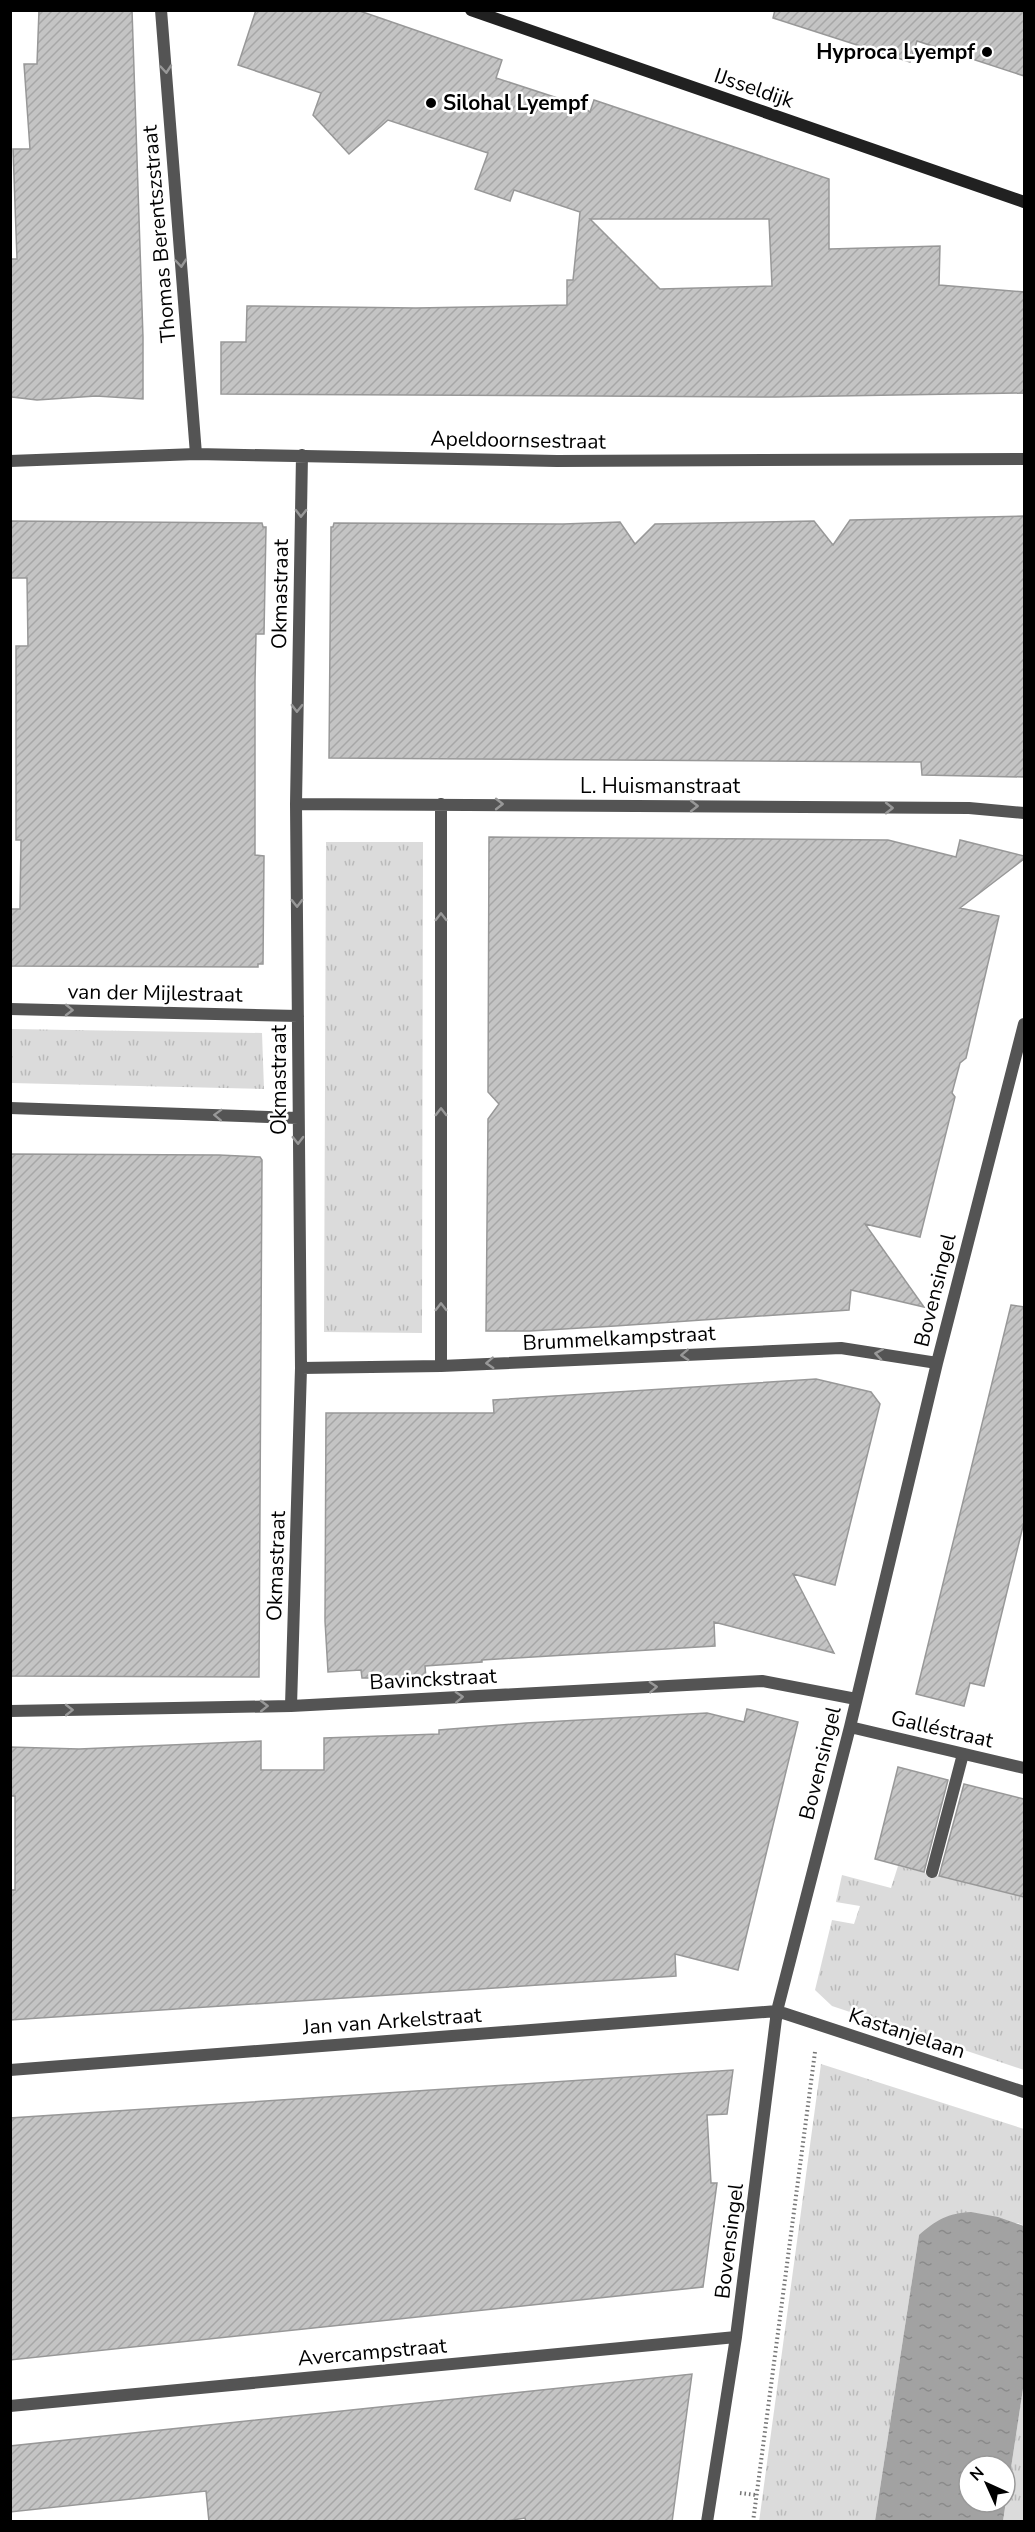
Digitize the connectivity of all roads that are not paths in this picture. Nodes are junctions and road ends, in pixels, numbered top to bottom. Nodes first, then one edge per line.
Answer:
1 (161, 10) edge
2 (471, 10) edge
3 (1024, 202) edge
4 (196, 454) junction
5 (302, 455) junction
6 (1024, 459) edge
7 (10, 461) edge
8 (296, 804) junction
9 (441, 804) junction
10 (1024, 813) edge
11 (10, 1009) edge
12 (298, 1016) junction
13 (1024, 1024) edge
14 (10, 1108) edge
15 (298, 1118) junction
16 (937, 1363) junction
17 (441, 1366) junction
18 (301, 1368) junction
19 (856, 1699) junction
20 (291, 1706) junction
21 (10, 1711) edge
22 (850, 1727) junction
23 (963, 1754) junction
24 (1024, 1768) edge
25 (932, 1872) dead end
26 (777, 2011) junction
27 (10, 2070) edge
28 (1024, 2092) edge
29 (736, 2337) junction
30 (10, 2406) edge
31 (707, 2522) edge

1 -> 4 street, Thomas Berentszstraat
2 - 3 street, IJsseldijk
4 - 5 street, Apeldoornsestraat
4 - 7 street, Apeldoornsestraat
5 - 6 street, Apeldoornsestraat
5 -> 8 street, Okmastraat
8 - 9 street, L. Huismanstraat
8 -> 12 street, Okmastraat
9 -> 10 street, L. Huismanstraat
17 -> 9 street
11 -> 12 street, van der Mijlestraat
12 - 15 street, Okmastraat
13 - 16 street, Bovensingel
15 -> 14 street
15 -> 18 street, Okmastraat
16 -> 17 street, Brummelkampstraat
16 - 19 street, Bovensingel
17 - 18 street, Brummelkampstraat
18 - 20 street, Okmastraat
20 -> 19 street, Bavinckstraat
19 - 22 street, Bovensingel
21 -> 20 street, Bavinckstraat
22 - 23 street, Galléstraat
22 - 26 street, Bovensingel
23 - 24 street, Galléstraat
23 - 25 street
26 - 27 street, Jan van Arkelstraat
26 - 28 street, Kastanjelaan
26 - 29 street, Bovensingel
29 - 30 street, Avercampstraat
29 - 31 street, Bovensingel

